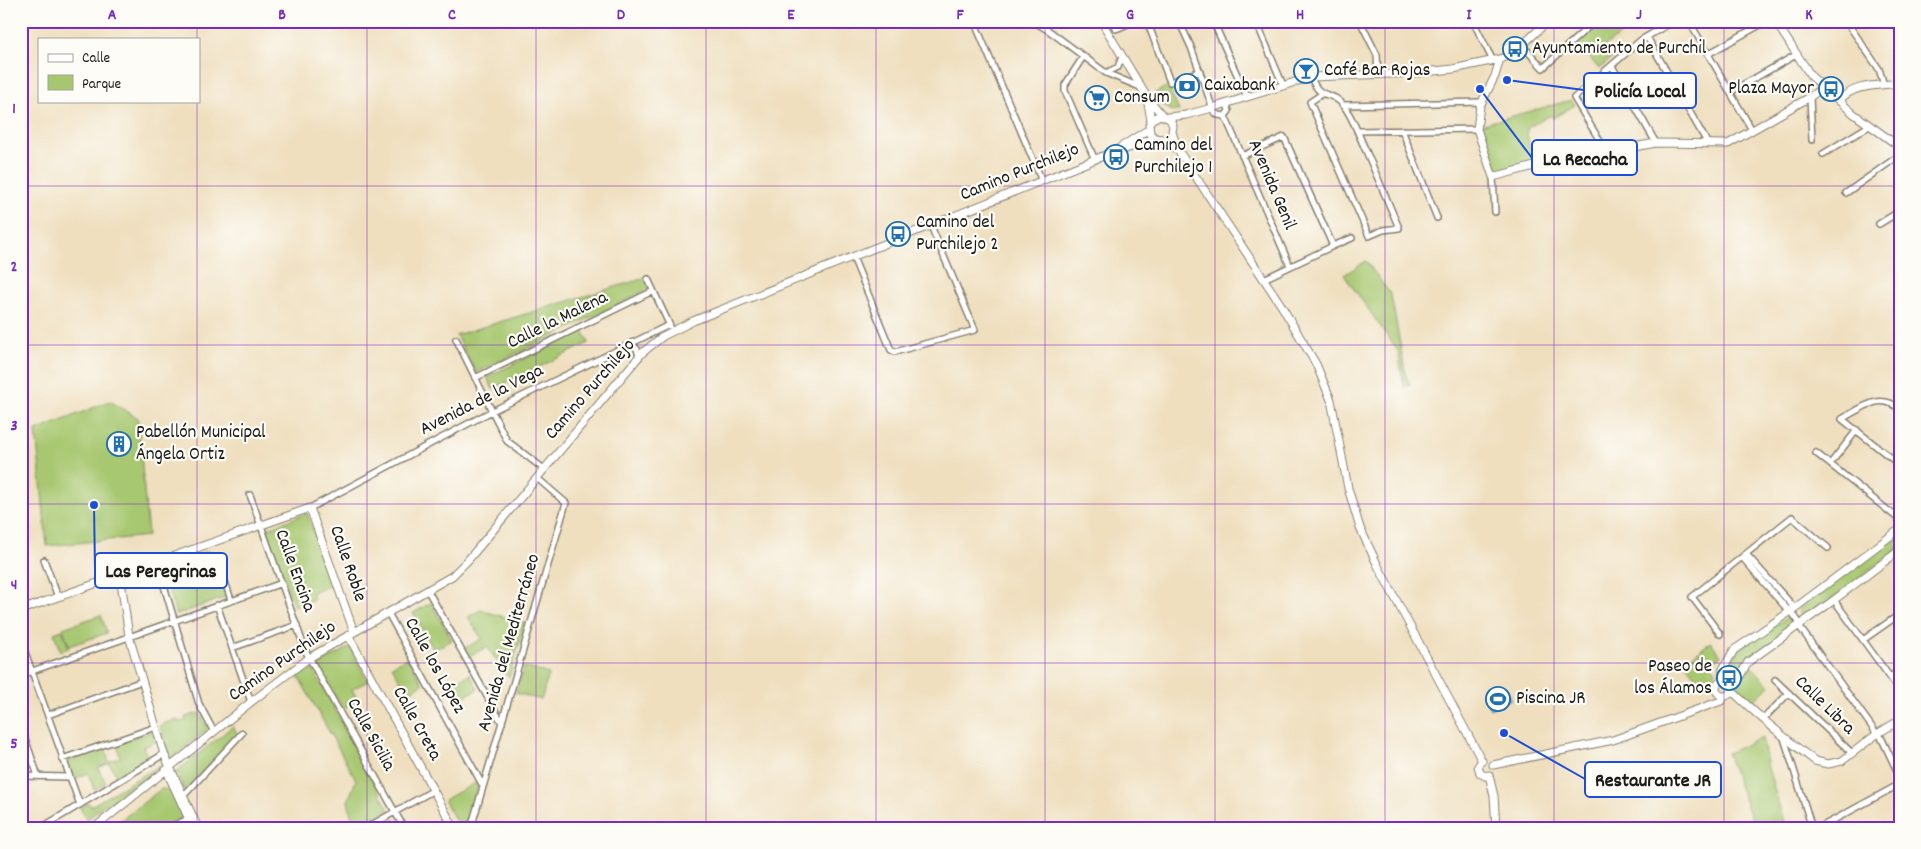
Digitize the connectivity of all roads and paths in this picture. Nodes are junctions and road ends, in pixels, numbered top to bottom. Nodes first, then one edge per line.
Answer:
1 (974, 21) edge
2 (1033, 21) edge
3 (1101, 21) edge
4 (1111, 21) edge
5 (1135, 21) edge
6 (1147, 21) edge
7 (1179, 21) edge
8 (1213, 21) edge
9 (1256, 21) edge
10 (1360, 21) edge
11 (1473, 21) edge
12 (1548, 21) edge
13 (1595, 21) edge
14 (1674, 21) edge
15 (1689, 21) edge
16 (1767, 21) edge
17 (1776, 21) edge
18 (1846, 21) edge
19 (1646, 37) junction
20 (1523, 46) junction
21 (1708, 54) junction
22 (1796, 55) junction
23 (1083, 57) junction
24 (1122, 57) junction
25 (1496, 60) junction
26 (1612, 66) junction
27 (1200, 71) junction
28 (1106, 73) junction
29 (1378, 74) junction
30 (1311, 77) junction
31 (1900, 83) edge
32 (1283, 85) junction
33 (1884, 85) junction
34 (1823, 87) junction
35 (1141, 88) junction
36 (1730, 92) junction
37 (1322, 94) junction
38 (1147, 97) junction
39 (1247, 97) junction
40 (1810, 97) junction
41 (1839, 101) junction
42 (1482, 102) junction
43 (1227, 104) junction
44 (1344, 105) junction
45 (1212, 108) junction
46 (1186, 115) junction
47 (1165, 116) junction
48 (1225, 116) junction
49 (1151, 120) junction
50 (1869, 126) junction
51 (1149, 129) junction
52 (1172, 129) junction
53 (1477, 129) junction
54 (1402, 130) junction
55 (1752, 130) junction
56 (1357, 131) junction
57 (1158, 139) junction
58 (1812, 140) dead end
59 (1656, 143) junction
60 (1708, 144) junction
61 (1900, 147) edge
62 (1178, 150) junction
63 (1606, 151) junction
64 (1114, 152) junction
65 (1823, 154) dead end
66 (1900, 155) edge
67 (1242, 156) junction
68 (1095, 160) junction
69 (1493, 177) junction
70 (1042, 181) junction
71 (1846, 193) dead end
72 (1900, 211) edge
73 (1495, 212) dead end
74 (1437, 218) dead end
75 (1879, 224) dead end
76 (932, 226) junction
77 (1352, 238) dead end
78 (1333, 246) junction
79 (853, 257) junction
80 (1290, 266) junction
81 (1264, 279) junction
82 (648, 280) dead end
83 (653, 291) junction
84 (671, 328) junction
85 (653, 333) junction
86 (660, 338) junction
87 (456, 339) dead end
88 (631, 343) junction
89 (638, 353) junction
90 (475, 378) junction
91 (1900, 409) edge
92 (492, 411) junction
93 (1857, 430) junction
94 (1816, 453) dead end
95 (1830, 464) junction
96 (1900, 465) edge
97 (544, 469) junction
98 (537, 478) junction
99 (250, 495) dead end
100 (310, 508) junction
101 (1900, 520) edge
102 (261, 525) junction
103 (1900, 529) edge
104 (1828, 548) dead end
105 (1900, 550) edge
106 (1744, 555) junction
107 (44, 560) dead end
108 (156, 562) junction
109 (220, 566) dead end
110 (120, 575) junction
111 (282, 582) junction
112 (428, 591) junction
113 (58, 597) junction
114 (231, 600) junction
115 (1834, 600) junction
116 (217, 605) junction
117 (21, 610) edge
118 (1791, 611) junction
119 (388, 614) junction
120 (1900, 614) edge
121 (173, 621) junction
122 (297, 625) junction
123 (1801, 625) junction
124 (351, 633) junction
125 (1720, 634) dead end
126 (129, 636) junction
127 (1863, 640) junction
128 (21, 641) edge
129 (232, 648) junction
130 (309, 658) junction
131 (1900, 670) edge
132 (32, 671) junction
133 (21, 675) edge
134 (1890, 677) junction
135 (1722, 680) junction
136 (1775, 680) dead end
137 (142, 681) junction
138 (1900, 691) edge
139 (1726, 693) junction
140 (1789, 693) junction
141 (251, 702) junction
142 (48, 715) junction
143 (1763, 719) junction
144 (1900, 720) edge
145 (502, 723) junction
146 (21, 727) edge
147 (156, 727) junction
148 (214, 732) junction
149 (242, 733) dead end
150 (1878, 734) junction
151 (1784, 738) junction
152 (1852, 753) junction
153 (164, 754) junction
154 (62, 759) junction
155 (1482, 761) junction
156 (1493, 765) junction
157 (170, 769) junction
158 (1489, 775) junction
159 (21, 776) edge
160 (38, 776) junction
161 (69, 777) junction
162 (1900, 777) edge
163 (1900, 784) edge
164 (483, 786) junction
165 (434, 790) junction
166 (180, 794) junction
167 (80, 804) junction
168 (395, 812) junction
169 (188, 819) junction
170 (41, 828) edge
171 (94, 828) edge
172 (169, 828) edge
173 (192, 828) edge
174 (198, 828) edge
175 (366, 828) edge
176 (404, 828) edge
177 (454, 828) edge
178 (471, 828) edge
179 (1496, 828) edge
180 (1812, 828) edge
181 (1819, 828) edge

1 - 70 street
2 - 23 street
3 - 24 street
4 - 5 street
6 - 27 street
7 - 27 street
8 - 39 street
9 - 32 street
10 - 29 street
11 - 25 street
12 - 20 street
13 - 20 street
14 - 19 street
15 - 21 street
16 - 21 street
17 - 22 street
18 - 33 street
19 - 26 street
19 - 60 street
20 - 25 street
21 - 36 street
22 - 34 street
22 - 36 street
23 - 28 street
23 - 68 street
24 - 28 street
24 - 35 street
25 - 29 street
25 - 42 street
26 - 59 street
26 - 63 street
27 - 45 street
28 - 35 street
29 - 30 street
30 - 32 street
30 - 37 street
31 - 33 street
32 - 39 street
33 - 41 street
34 - 40 street
34 - 41 street
35 - 38 street
36 - 55 street
37 - 44 street
37 - 56 street
38 - 47 street
38 - 49 street
39 - 43 street
40 - 55 street
40 - 58 street
41 - 50 street
42 - 44 street
42 - 53 street
43 - 45 street
43 - 48 street
44 - 56 street
45 - 46 street
45 - 48 street
46 - 47 street
46 - 52 street
47 - 49 street
47 - 52 street
48 - 67 street, Avenida Genil
49 - 51 street
50 - 61 street
50 - 65 street
51 - 57 street
51 - 64 street, Camino Purchilejo
52 - 57 street
52 - 62 street
53 - 54 street
53 - 69 street
54 - 56 street
54 - 74 street
55 - 60 street
57 - 62 street
57 - 64 street, Camino Purchilejo
59 - 60 street
59 - 63 street
62 - 81 street
63 - 69 street
64 - 68 street, Camino Purchilejo
66 - 71 street
67 - 78 street
67 - 80 street, Avenida Genil
68 - 70 street, Camino Purchilejo
69 - 73 street
70 - 76 street, Camino Purchilejo
72 - 75 street
76 - 79 street, Camino Purchilejo
76 - 79 street
77 - 78 street
78 - 80 street
79 - 84 street, Camino Purchilejo
80 - 81 street
81 - 155 street
82 - 83 street
83 - 84 street
83 - 90 street, Calle la Malena
84 - 85 street, Avenida de la Vega
84 - 86 street, Camino Purchilejo
85 - 86 street
85 - 88 street, Avenida de la Vega
86 - 89 street, Camino Purchilejo
87 - 90 street
88 - 89 street
88 - 92 street, Avenida de la Vega
89 - 97 street, Camino Purchilejo
90 - 92 street
91 - 93 street
92 - 97 street
92 - 100 street, Avenida de la Vega
93 - 95 street
93 - 96 street
94 - 95 street
95 - 101 street
97 - 98 street, Camino Purchilejo
98 - 112 street, Camino Purchilejo
98 - 145 street, Avenida del Mediterráneo
99 - 102 street, Calle Encina
100 - 102 street
100 - 124 street, Calle Roble
102 - 108 street
102 - 111 street, Calle Encina
103 - 118 street
104 - 106 street
105 - 115 street
106 - 118 street
106 - 125 street
107 - 113 street
108 - 110 street
108 - 121 street
109 - 114 street
110 - 113 street
110 - 126 street
111 - 114 street
111 - 122 street, Calle Encina
112 - 119 street, Camino Purchilejo
112 - 145 street
113 - 117 street
114 - 116 street
115 - 123 street
115 - 127 street
116 - 121 street
116 - 129 street
118 - 123 street
118 - 135 street
119 - 124 street, Camino Purchilejo
119 - 164 street, Calle los López
120 - 127 street
121 - 126 street
121 - 148 street
122 - 129 street
122 - 130 street, Calle Encina
123 - 139 street
123 - 150 street
124 - 130 street, Camino Purchilejo
124 - 165 street, Calle Creta
126 - 132 street
126 - 137 street
127 - 134 street
128 - 132 street
129 - 141 street
130 - 141 street, Camino Purchilejo
130 - 168 street, Calle Sicilia
131 - 134 street
132 - 133 street
132 - 142 street
134 - 138 street
135 - 139 street
135 - 139 street
136 - 140 street, Calle Libra
137 - 142 street
137 - 147 street
139 - 143 street
139 - 156 street
140 - 143 street
140 - 152 street, Calle Libra
141 - 148 street, Camino Purchilejo
142 - 154 street
143 - 151 street
144 - 150 street
145 - 164 street, Avenida del Mediterráneo
146 - 160 street
147 - 153 street
147 - 154 street
148 - 157 street, Camino Purchilejo
149 - 166 street, Camino Purchilejo
150 - 152 street
150 - 162 street
151 - 152 street
151 - 180 street
153 - 157 street
153 - 167 street
154 - 161 street
155 - 156 street
155 - 158 street
156 - 158 street
157 - 166 street
157 - 171 street, Camino Purchilejo
158 - 179 street
159 - 160 street
160 - 161 street
161 - 167 street
163 - 181 street
164 - 178 street, Avenida del Mediterráneo
165 - 168 street
165 - 177 street, Calle Creta
166 - 169 street
166 - 174 street
167 - 170 street
168 - 175 street
168 - 176 street, Calle Sicilia
169 - 172 street
169 - 173 street

